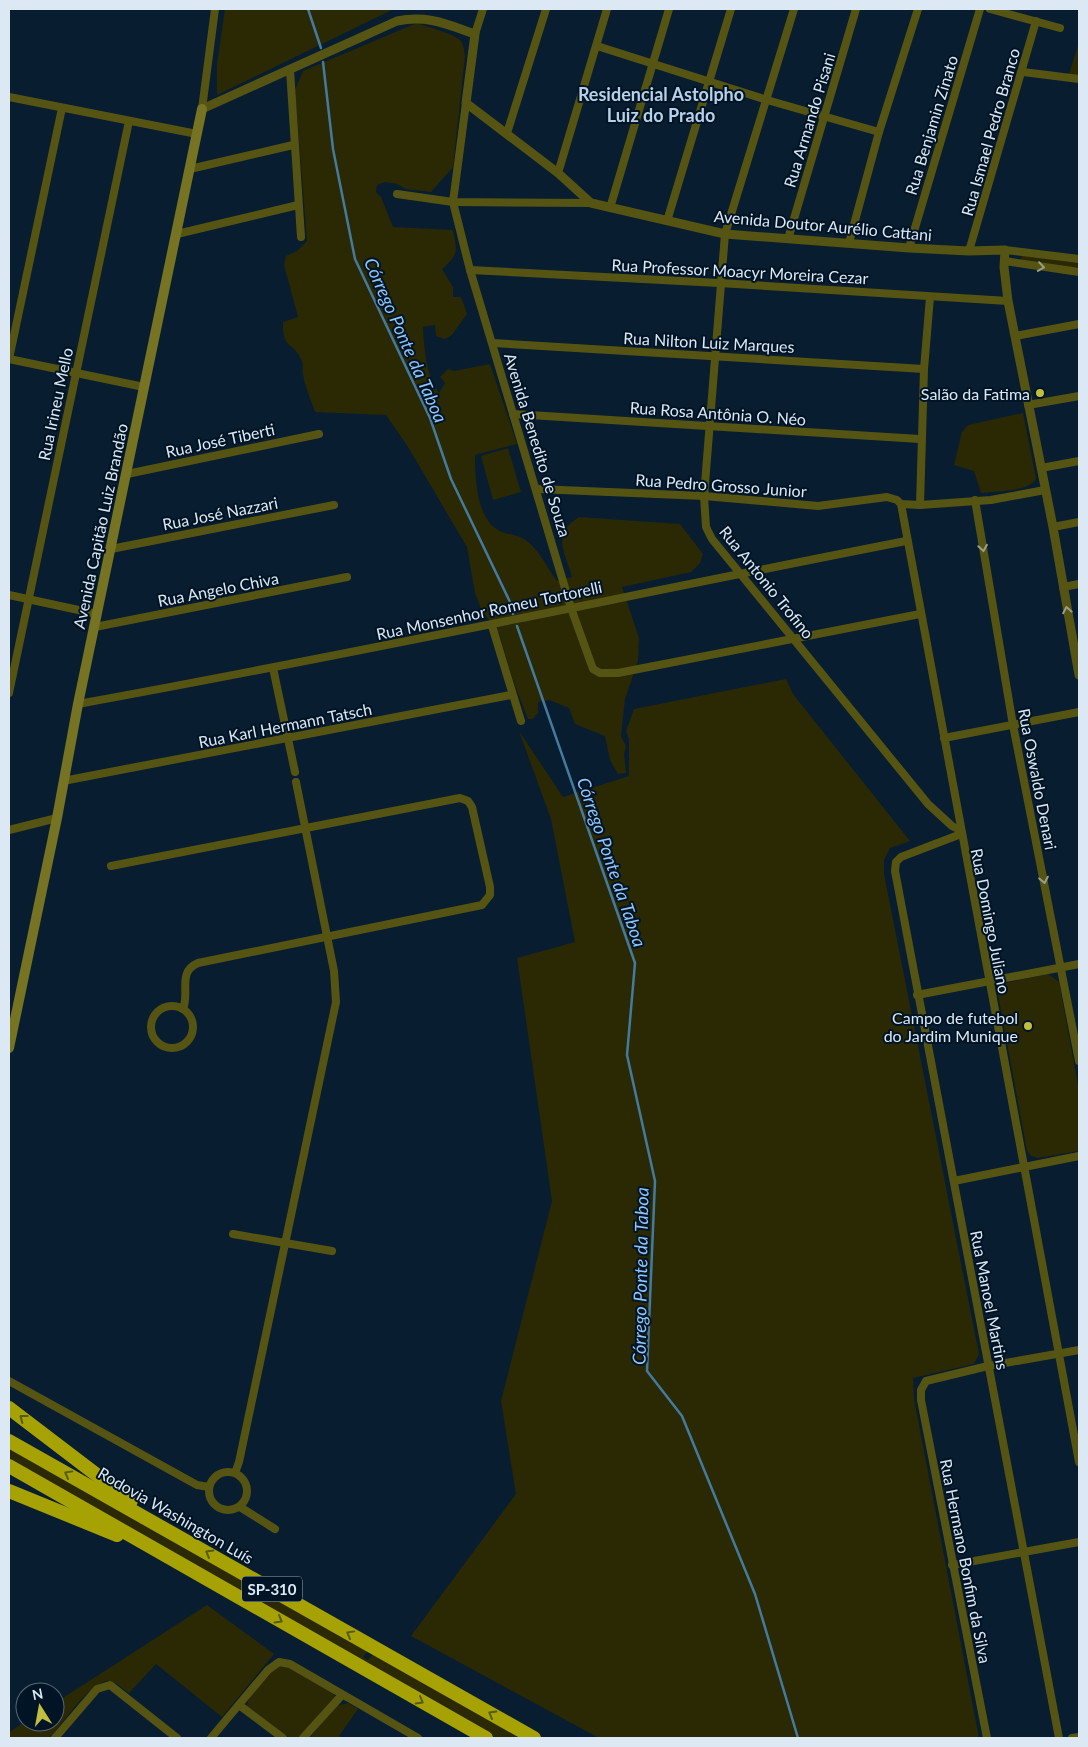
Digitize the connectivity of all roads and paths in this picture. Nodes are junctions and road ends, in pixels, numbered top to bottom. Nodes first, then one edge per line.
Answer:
1 (215, 9) edge
2 (483, 9) edge
3 (546, 9) edge
4 (607, 9) edge
5 (669, 9) edge
6 (731, 9) edge
7 (794, 9) edge
8 (856, 9) edge
9 (918, 9) edge
10 (980, 9) edge
11 (990, 9) edge
12 (1036, 21) junction
13 (1060, 28) dead end
14 (475, 34) junction
15 (597, 46) junction
16 (652, 64) junction
17 (290, 70) junction
18 (1023, 72) junction
19 (1079, 79) edge
20 (709, 81) junction
21 (9, 97) edge
22 (767, 100) junction
23 (466, 103) junction
24 (62, 108) junction
25 (202, 109) junction
26 (824, 116) junction
27 (129, 121) junction
28 (879, 132) junction
29 (507, 133) junction
30 (197, 134) junction
31 (293, 145) junction
32 (190, 169) junction
33 (558, 173) junction
34 (396, 194) dead end
35 (453, 202) junction
36 (590, 203) junction
37 (298, 205) junction
38 (610, 208) junction
39 (668, 220) junction
40 (177, 234) junction
41 (725, 234) junction
42 (301, 237) dead end
43 (788, 239) junction
44 (849, 244) junction
45 (909, 248) junction
46 (1005, 250) junction
47 (969, 251) junction
48 (1079, 259) edge
49 (1004, 261) junction
50 (470, 270) junction
51 (1079, 272) edge
52 (720, 283) junction
53 (930, 297) junction
54 (1008, 301) junction
55 (1079, 324) edge
56 (1015, 336) junction
57 (493, 343) junction
58 (715, 356) junction
59 (9, 359) edge
60 (924, 369) junction
61 (75, 374) junction
62 (144, 387) junction
63 (1079, 396) edge
64 (1028, 405) junction
65 (513, 414) junction
66 (711, 427) junction
67 (319, 434) dead end
68 (920, 439) junction
69 (1079, 461) edge
70 (1041, 468) junction
71 (127, 474) junction
72 (537, 489) junction
73 (1045, 490) junction
74 (704, 496) junction
75 (975, 500) junction
76 (901, 504) junction
77 (334, 505) dead end
78 (920, 505) junction
79 (1079, 522) edge
80 (1053, 527) junction
81 (906, 541) junction
82 (111, 549) junction
83 (742, 572) junction
84 (347, 577) dead end
85 (1079, 584) edge
86 (1063, 587) junction
87 (9, 595) edge
88 (28, 600) junction
89 (571, 608) junction
90 (97, 614) junction
91 (920, 614) junction
92 (492, 626) junction
93 (95, 627) junction
94 (794, 637) junction
95 (1077, 647) edge
96 (273, 668) junction
97 (1079, 675) edge
98 (9, 693) edge
99 (512, 695) junction
100 (78, 704) junction
101 (1079, 712) edge
102 (521, 721) dead end
103 (1013, 725) junction
104 (944, 738) junction
105 (288, 739) junction
106 (295, 772) dead end
107 (63, 781) junction
108 (296, 782) dead end
109 (57, 818) junction
110 (305, 827) junction
111 (9, 830) edge
112 (961, 832) junction
113 (111, 866) dead end
114 (327, 937) junction
115 (1079, 964) edge
116 (1061, 968) junction
117 (989, 980) junction
118 (917, 995) junction
119 (184, 1009) junction
120 (12, 1012) edge
121 (9, 1048) edge
122 (1079, 1061) edge
123 (1079, 1156) edge
124 (1024, 1167) junction
125 (954, 1181) junction
126 (233, 1234) dead end
127 (286, 1242) junction
128 (332, 1251) dead end
129 (1079, 1350) edge
130 (1059, 1354) junction
131 (988, 1366) junction
132 (9, 1381) edge
133 (9, 1408) edge
134 (9, 1441) edge
135 (1079, 1462) edge
136 (9, 1466) edge
137 (235, 1473) junction
138 (209, 1487) junction
139 (9, 1491) edge
140 (240, 1507) junction
141 (158, 1524) junction
142 (275, 1529) dead end
143 (1079, 1542) edge
144 (1023, 1552) junction
145 (166, 1556) junction
146 (952, 1565) junction
147 (342, 1695) junction
148 (239, 1705) junction
149 (459, 1723) junction
150 (59, 1737) edge
151 (1079, 1737) edge
152 (177, 1738) edge
153 (211, 1738) edge
154 (283, 1738) edge
155 (303, 1738) edge
156 (418, 1738) edge
157 (481, 1738) edge
158 (486, 1738) edge
159 (534, 1738) edge
160 (987, 1738) edge
161 (1060, 1738) edge
162 (1072, 1738) edge

1 - 25 street, Avenida Capitão Luiz Brandão
2 - 14 street
3 - 29 street
4 - 15 street
5 - 16 street
6 - 20 street
7 - 22 street, Rua Antonio Trofino
8 - 26 street, Rua Armando Pisani
9 - 28 street
10 - 45 street, Rua Benjamin Zinato
11 - 12 street
12 - 13 street
12 - 18 street, Rua Ismael Pedro Branco
14 - 17 street
14 - 23 street
15 - 16 street
15 - 33 street
16 - 20 street
16 - 38 street
17 - 25 street
17 - 31 street
18 - 19 street
18 - 47 street, Rua Ismael Pedro Branco
20 - 22 street
20 - 39 street
21 - 24 street
22 - 26 street
22 - 41 street, Rua Antonio Trofino
23 - 29 street, Avenida Doutor Aurélio Cattani
23 - 35 street
24 - 27 street
24 - 59 street
25 - 30 main road, Avenida Capitão Luiz Brandão
26 - 28 street
26 - 43 street, Rua Armando Pisani
27 - 30 street
27 - 61 street, Rua Irineu Mello
28 - 44 street
29 - 33 street, Avenida Doutor Aurélio Cattani
30 - 32 main road, Avenida Capitão Luiz Brandão
31 - 32 street
31 - 37 street
32 - 40 main road, Avenida Capitão Luiz Brandão
33 - 36 street, Avenida Doutor Aurélio Cattani
34 - 35 street
35 - 36 street
35 - 50 street, Avenida Benedito de Souza
36 - 38 street, Avenida Doutor Aurélio Cattani
37 - 40 street
37 - 42 street
38 - 39 street, Avenida Doutor Aurélio Cattani
39 - 41 street, Avenida Doutor Aurélio Cattani
40 - 62 main road, Avenida Capitão Luiz Brandão
41 - 43 street, Avenida Doutor Aurélio Cattani
41 - 52 street, Rua Antonio Trofino
43 - 44 street, Avenida Doutor Aurélio Cattani
44 - 45 street, Avenida Doutor Aurélio Cattani
45 - 47 street, Avenida Doutor Aurélio Cattani
46 - 47 street, Avenida Doutor Aurélio Cattani
46 - 48 street, Avenida Doutor Aurélio Cattani
46 - 49 street
49 -> 51 street
49 - 54 street
50 - 52 street, Rua Professor Moacyr Moreira Cezar
50 - 57 street, Avenida Benedito de Souza
52 - 53 street, Rua Professor Moacyr Moreira Cezar
52 - 58 street, Rua Antonio Trofino
53 - 54 street, Rua Professor Moacyr Moreira Cezar
53 - 60 street
54 - 56 street
55 - 56 street
56 - 64 street
57 - 58 street, Rua Nilton Luiz Marques
57 - 65 street, Avenida Benedito de Souza
58 - 60 street, Rua Nilton Luiz Marques
58 - 66 street, Rua Antonio Trofino
59 - 61 street
60 - 68 street
61 - 62 street
61 - 88 street, Rua Irineu Mello
62 - 71 main road, Avenida Capitão Luiz Brandão
63 - 64 street
64 - 70 street
65 - 66 street, Rua Rosa Antônia O. Néo
65 - 72 street, Avenida Benedito de Souza
66 - 68 street, Rua Rosa Antônia O. Néo
66 - 74 street, Rua Antonio Trofino
67 - 71 street, Rua José Tiberti
68 - 78 street
69 - 70 street
70 - 73 street
71 - 82 main road, Avenida Capitão Luiz Brandão
72 - 74 street, Rua Pedro Grosso Junior
72 - 89 street, Avenida Benedito de Souza
73 - 75 street, Rua Pedro Grosso Junior
73 - 80 street
74 - 76 street, Rua Pedro Grosso Junior
74 - 83 street, Rua Antonio Trofino
75 - 78 street, Rua Pedro Grosso Junior
75 -> 103 street, Rua Oswaldo Denari
76 - 78 street, Rua Pedro Grosso Junior
76 - 81 street, Rua Domingo Juliano
77 - 82 street, Rua José Nazzari
79 - 80 street
80 - 86 street
81 - 83 street, Rua Monsenhor Romeu Tortorelli
81 - 91 street, Rua Domingo Juliano
82 - 90 main road, Avenida Capitão Luiz Brandão
83 - 89 street, Rua Monsenhor Romeu Tortorelli
83 - 94 street, Rua Antonio Trofino
84 - 93 street, Rua Angelo Chiva
85 - 86 street
95 -> 86 street
87 - 88 street
88 - 90 street
88 - 98 street, Rua Irineu Mello
89 - 92 street, Rua Monsenhor Romeu Tortorelli
89 - 94 street, Avenida Benedito de Souza
90 - 93 main road, Avenida Capitão Luiz Brandão
91 - 94 street
91 - 104 street, Rua Domingo Juliano
92 - 96 street, Rua Monsenhor Romeu Tortorelli
92 - 99 street
93 - 100 main road, Avenida Capitão Luiz Brandão
94 - 112 street, Rua Antonio Trofino
95 - 97 street
96 - 100 street, Rua Monsenhor Romeu Tortorelli
96 - 105 street
99 - 102 street
99 - 105 street, Rua Karl Hermann Tatsch
100 - 107 main road, Avenida Capitão Luiz Brandão
101 - 103 street
103 - 104 street
103 -> 116 street, Rua Oswaldo Denari
104 - 112 street, Rua Domingo Juliano
105 - 106 street
105 - 107 street, Rua Karl Hermann Tatsch
107 - 109 main road, Avenida Capitão Luiz Brandão
108 - 110 street
109 - 111 street
109 - 120 main road, Avenida Capitão Luiz Brandão
110 - 113 street
110 - 114 street
110 - 114 street
112 - 117 street, Rua Domingo Juliano
112 - 118 street, Rua Manoel Martins
114 - 119 street
114 - 127 street
115 - 116 street
116 - 117 street
116 - 122 street, Rua Oswaldo Denari
117 - 118 street
117 - 124 street, Rua Domingo Juliano
118 - 125 street, Rua Manoel Martins
119 - 119 street
120 - 121 main road, Avenida Capitão Luiz Brandão
123 - 124 street
124 - 125 street
124 - 130 street, Rua Domingo Juliano
125 - 131 street, Rua Manoel Martins
126 - 127 street
127 - 128 street
127 - 137 street
129 - 130 street
130 - 131 street
130 - 135 street, Rua Domingo Juliano
131 - 144 street, Rua Manoel Martins
131 - 146 street, Rua Hermano Bonfim da Silva
132 - 138 street
141 -> 133 highway
141 -> 134 highway, Rodovia Washington Luís / SP-310
136 - 145 highway, SP-310
137 - 138 street
137 - 140 street
138 - 140 street
139 - 145 highway
140 - 142 street
159 -> 141 highway, Rodovia Washington Luís / SP-310
143 - 144 street
144 - 146 street
144 - 161 street, Rua Manoel Martins
145 -> 149 highway, SP-310
146 - 160 street, Rua Hermano Bonfim da Silva
147 - 148 street
147 - 155 street
147 - 156 street
148 - 153 street
148 - 154 street
149 - 157 highway
149 - 158 highway, SP-310
150 - 152 street
151 - 162 street

